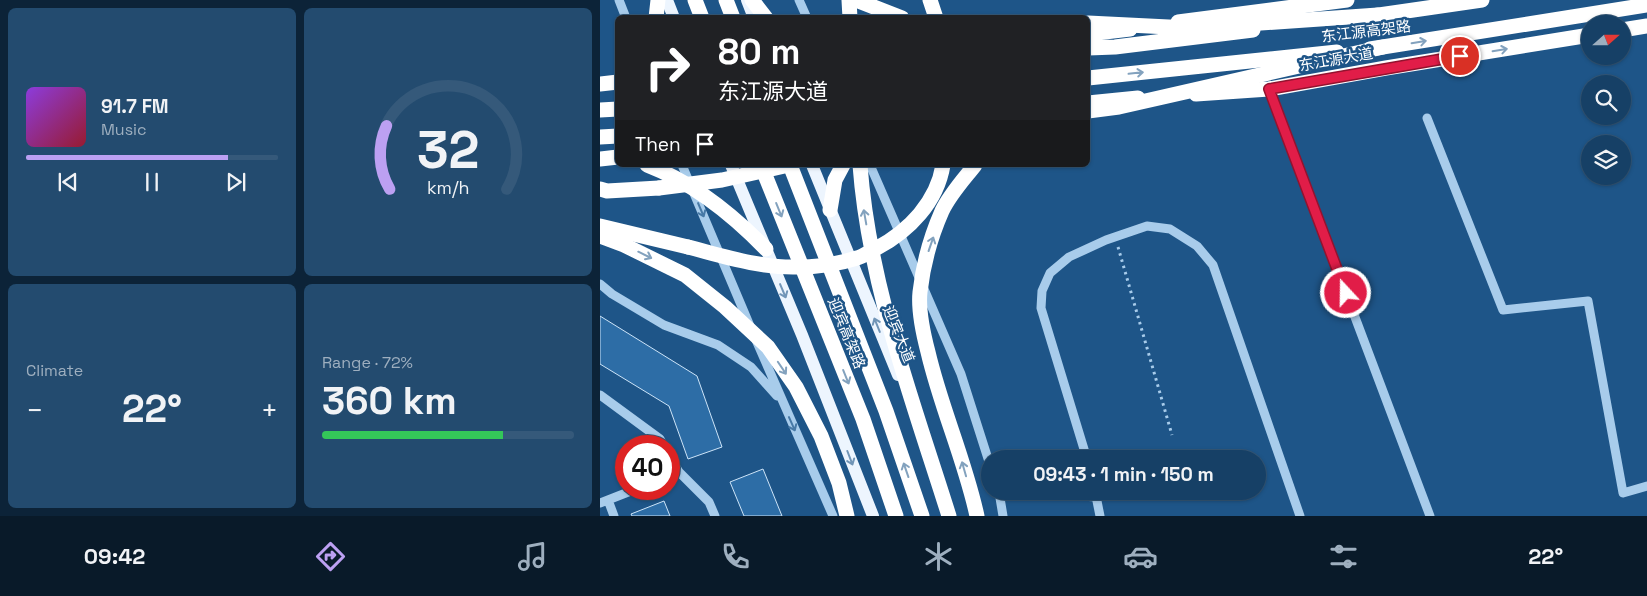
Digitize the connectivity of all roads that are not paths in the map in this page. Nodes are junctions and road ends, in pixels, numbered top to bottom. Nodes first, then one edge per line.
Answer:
1 (619, 0) edge
2 (658, 0) edge
3 (667, 0) edge
4 (695, 0) edge
5 (726, 0) edge
6 (747, 0) edge
7 (752, 0) edge
8 (800, 0) edge
9 (849, 0) edge
10 (856, 0) edge
11 (930, 0) edge
12 (1347, 0) edge
13 (1482, 0) edge
14 (1647, 5) edge
15 (625, 15) edge
16 (656, 15) edge
17 (673, 15) edge
18 (701, 15) edge
19 (732, 15) edge
20 (753, 15) edge
21 (764, 15) edge
22 (806, 15) edge
23 (850, 15) edge
24 (894, 15) edge
25 (935, 15) edge
26 (1378, 15) junction
27 (1090, 23) edge
28 (1647, 26) edge
29 (1631, 29) edge
30 (1090, 34) edge
31 (1581, 36) edge
32 (1383, 47) junction
33 (1090, 48) edge
34 (1090, 78) edge
35 (1269, 89) junction
36 (1090, 102) edge
37 (615, 109) edge
38 (600, 110) edge
39 (1090, 113) edge
40 (1427, 118) dead end
41 (615, 136) edge
42 (600, 137) edge
43 (615, 157) edge
44 (600, 159) edge
45 (651, 167) edge
46 (683, 167) edge
47 (732, 167) edge
48 (762, 167) edge
49 (781, 167) edge
50 (791, 167) edge
51 (813, 167) edge
52 (841, 167) edge
53 (860, 167) edge
54 (871, 167) edge
55 (943, 167) edge
56 (974, 167) edge
57 (690, 187) junction
58 (600, 189) edge
59 (830, 210) junction
60 (600, 226) edge
61 (600, 236) edge
62 (766, 250) junction
63 (600, 284) edge
64 (600, 395) edge
65 (784, 404) junction
66 (655, 435) edge
67 (985, 450) edge
68 (1084, 450) edge
69 (680, 473) edge
70 (1647, 486) edge
71 (1001, 500) edge
72 (1100, 500) edge
73 (604, 501) edge
74 (614, 516) edge
75 (715, 516) edge
76 (833, 516) edge
77 (847, 516) edge
78 (873, 516) edge
79 (896, 516) edge
80 (922, 516) edge
81 (949, 516) edge
82 (955, 516) edge
83 (977, 516) edge
84 (1003, 516) edge
85 (1100, 516) edge
86 (1300, 516) edge
87 (1430, 516) edge

1 - 15 street
2 - 16 highway
3 - 17 main road
4 - 18 highway
5 - 19 highway
6 - 20 main road
7 - 21 highway
8 - 22 street
9 - 23 highway
10 - 24 highway
11 - 25 highway
12 - 30 highway
13 - 26 highway, 东江源高架路
32 -> 14 highway, 东江源高架路
26 - 27 highway, bridge
26 - 33 highway, 东江源高架路, bridge
28 - 29 highway
35 -> 31 highway, 东江源大道
34 -> 32 highway, 东江源高架路, bridge
32 - 39 highway, bridge
35 - 36 highway, 东江源大道
35 - 87 street
37 - 38 highway
40 - 70 street
41 - 42 highway
43 - 44 highway
45 - 57 highway
46 - 57 street
47 - 62 main road
48 -> 79 highway, 迎宾高架路, bridge
49 - 58 highway, bridge
80 -> 50 highway, 迎宾高架路
51 - 59 main road, 迎宾大道
52 - 59 highway
81 -> 53 highway, bridge
54 - 67 street
55 - 60 highway, bridge
83 -> 56 highway, bridge
57 - 62 highway
57 -> 65 street
82 -> 59 main road, 迎宾大道
61 -> 77 highway, bridge
62 -> 78 main road
63 - 65 street
64 - 66 street
65 -> 76 street
68 - 86 street
69 - 75 street
71 - 84 street
72 - 85 street
73 - 74 street

